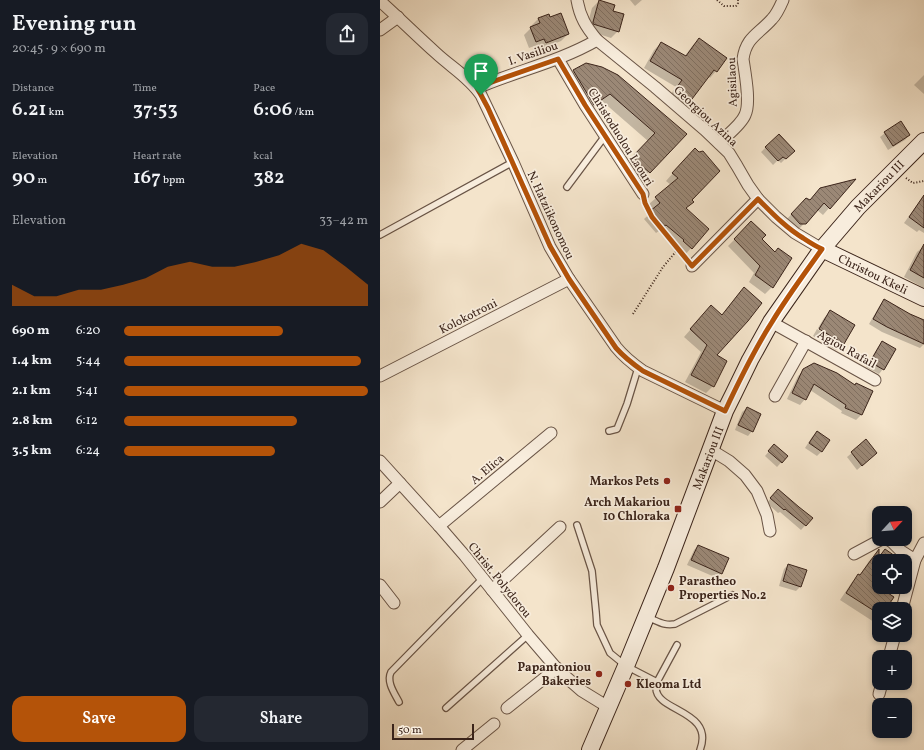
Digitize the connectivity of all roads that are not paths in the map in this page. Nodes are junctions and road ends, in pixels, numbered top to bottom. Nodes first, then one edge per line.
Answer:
1 (577, 0) edge
2 (783, 0) edge
3 (380, 1) edge
4 (398, 17) junction
5 (380, 30) edge
6 (597, 40) junction
7 (558, 59) junction
8 (477, 88) junction
9 (605, 136) junction
10 (924, 141) edge
11 (720, 143) junction
12 (513, 162) junction
13 (567, 187) dead end
14 (643, 194) road end
15 (758, 199) junction
16 (380, 235) edge
17 (822, 249) junction
18 (692, 266) road end
19 (569, 279) junction
20 (924, 298) edge
21 (771, 322) junction
22 (806, 341) junction
23 (638, 368) junction
24 (380, 376) edge
25 (875, 380) dead end
26 (774, 396) dead end
27 (725, 411) junction
28 (609, 432) dead end
29 (551, 433) dead end
30 (711, 450) junction
31 (380, 460) edge
32 (400, 483) junction
33 (380, 502) edge
34 (577, 525) dead end
35 (439, 526) junction
36 (560, 527) dead end
37 (770, 531) dead end
38 (872, 544) edge
39 (896, 546) edge
40 (923, 546) edge
41 (854, 554) dead end
42 (915, 560) junction
43 (483, 578) junction
44 (380, 585) edge
45 (492, 590) junction
46 (732, 595) dead end
47 (904, 602) edge
48 (394, 603) dead end
49 (646, 616) junction
50 (528, 635) junction
51 (677, 645) dead end
52 (626, 666) junction
53 (557, 668) junction
54 (658, 682) junction
55 (880, 690) edge
56 (879, 694) dead end
57 (399, 702) dead end
58 (608, 707) junction
59 (446, 708) dead end
60 (507, 708) dead end
61 (494, 724) dead end
62 (592, 748) edge
63 (462, 750) edge
64 (700, 750) edge

1 - 6 street, Georgiou Azina
2 - 11 street, Agisilaou
3 - 4 street, N. Hatziikonomou
4 - 5 street
4 - 8 street, N. Hatziikonomou
6 - 7 street, I. Vasiliou
6 - 11 street, Georgiou Azina
7 - 8 street, I. Vasiliou
7 - 9 street, Christoduolou Laouri
8 - 12 street, N. Hatziikonomou
9 - 13 lane
9 - 14 street, Christoduolou Laouri
10 - 17 main road, Makariou III
11 - 15 street, Georgiou Azina
12 - 16 lane
12 - 19 street, N. Hatziikonomou
15 - 17 street, Georgiou Azina
15 - 18 street
17 - 20 main road, Christou Kkeli
17 - 21 main road, Makariou III
19 - 23 street, N. Hatziikonomou
19 - 24 street, Kolokotroni
21 - 22 street, Agiou Rafail
21 - 27 main road, Makariou III
22 - 25 street, Agiou Rafail
22 - 26 street, Agiou Rafail
23 - 27 street, N. Hatziikonomou
23 - 28 lane
27 - 30 main road, Makariou III
29 - 35 street, A. Elica
30 - 37 street
30 - 49 main road, Makariou III
31 - 32 street, Christ. Polydorou
32 - 33 street
32 - 35 street, Christ. Polydorou
34 - 52 lane
35 - 43 street, Christ. Polydorou
36 - 45 street
38 - 41 street
39 - 42 street
40 - 42 street
42 - 47 street
43 - 45 street, Christ. Polydorou
43 - 57 lane
44 - 48 street
45 - 50 street, Christ. Polydorou
46 - 49 lane
49 - 52 main road, Makariou III
50 - 53 street, Christ. Polydorou
50 - 59 lane
51 - 54 lane
52 - 54 lane
52 - 58 main road, Makariou III
53 - 58 street, Christ. Polydorou
53 - 60 street
54 - 64 lane
55 - 56 street
58 - 62 main road, Makariou III
61 - 63 street

